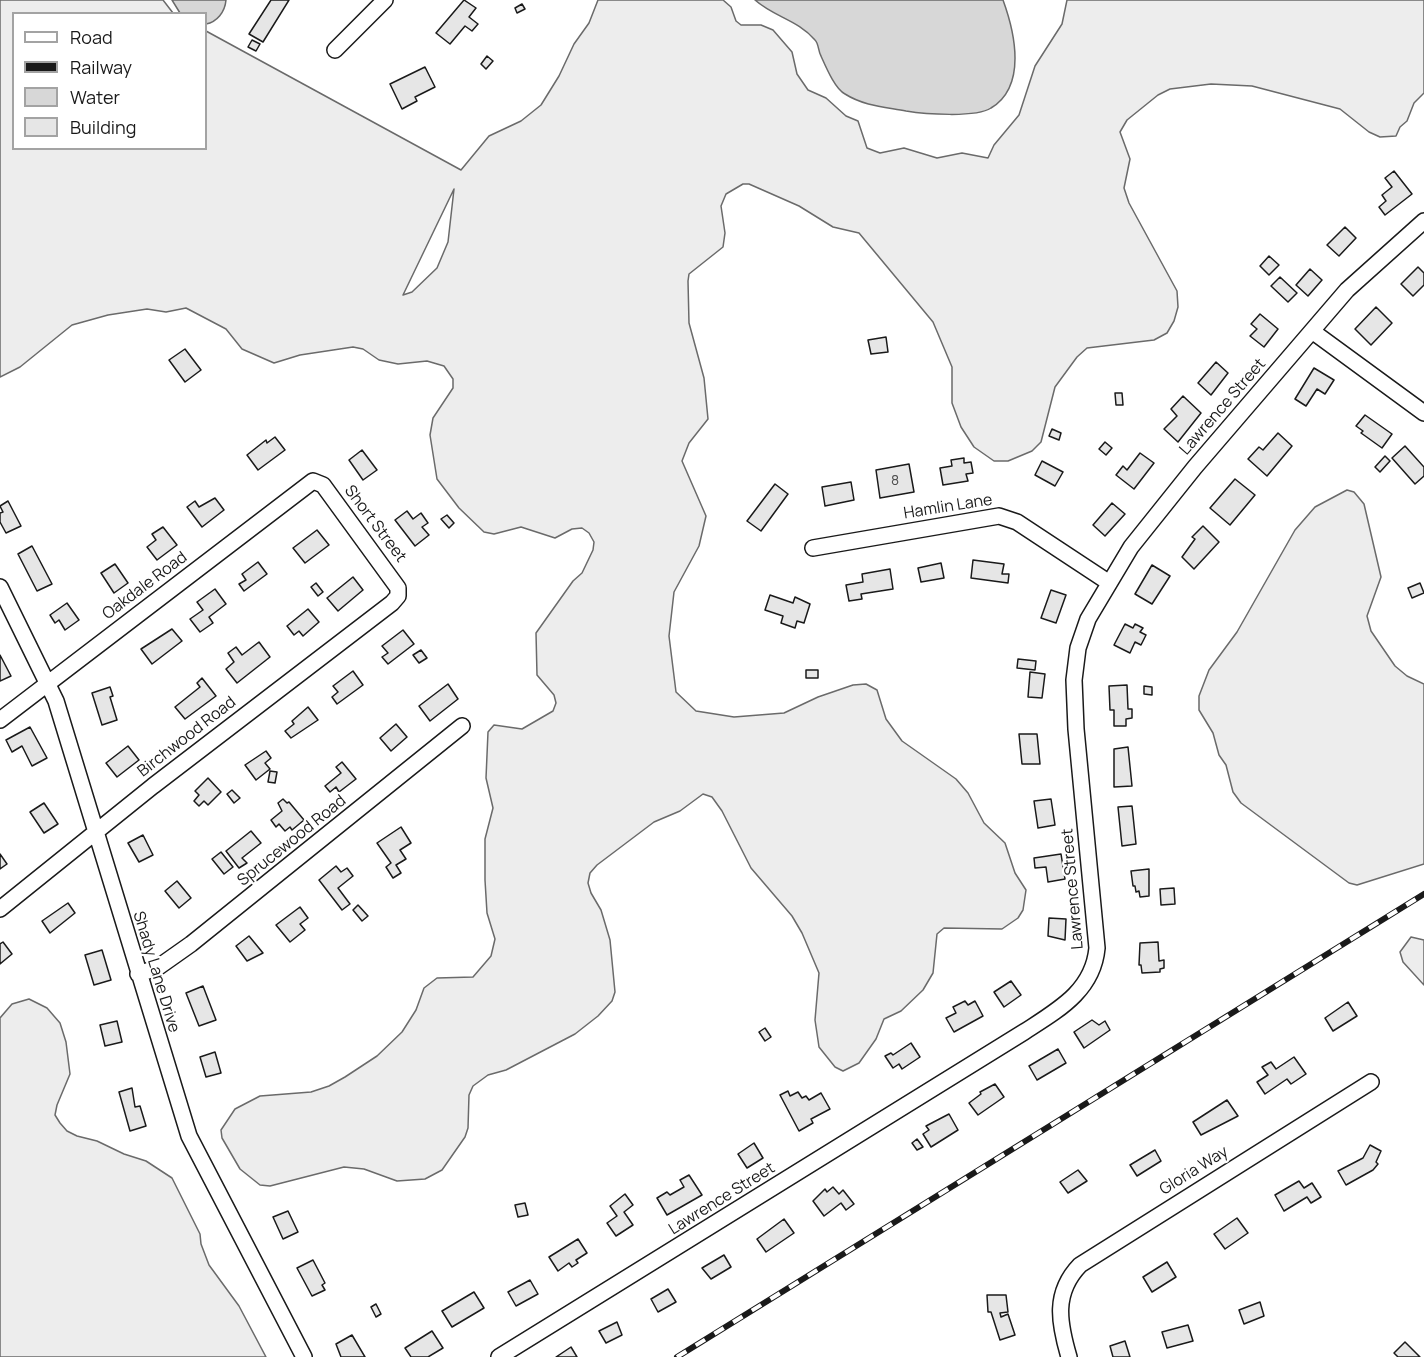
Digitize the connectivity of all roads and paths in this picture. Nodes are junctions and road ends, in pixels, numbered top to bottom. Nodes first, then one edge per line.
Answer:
1 (385, 0) edge
2 (335, 50) dead end
3 (1424, 220) edge
4 (1312, 331) junction
5 (1424, 413) edge
6 (313, 481) joint
7 (813, 548) dead end
8 (1108, 582) junction
9 (0, 587) edge
10 (398, 596) joint
11 (49, 682) junction
12 (0, 720) edge
13 (462, 726) dead end
14 (95, 834) junction
15 (0, 909) edge
16 (138, 974) junction
17 (1371, 1082) dead end
18 (304, 1357) edge
19 (500, 1357) edge
20 (1069, 1357) edge

1 - 2 street
3 - 4 street, Lawrence Street
4 - 5 street
4 - 8 street, Lawrence Street
6 - 10 street, Short Street
6 - 11 street, Oakdale Road
7 - 8 street, Hamlin Lane
8 - 19 street, Lawrence Street
9 - 11 street, Shady Lane Drive
10 - 14 street, Birchwood Road
11 - 12 street, Oakdale Road
11 - 14 street, Shady Lane Drive
13 - 16 street, Sprucewood Road
14 - 15 street, Birchwood Road
14 - 16 street, Shady Lane Drive
16 - 18 street, Shady Lane Drive
17 - 20 street, Gloria Way

